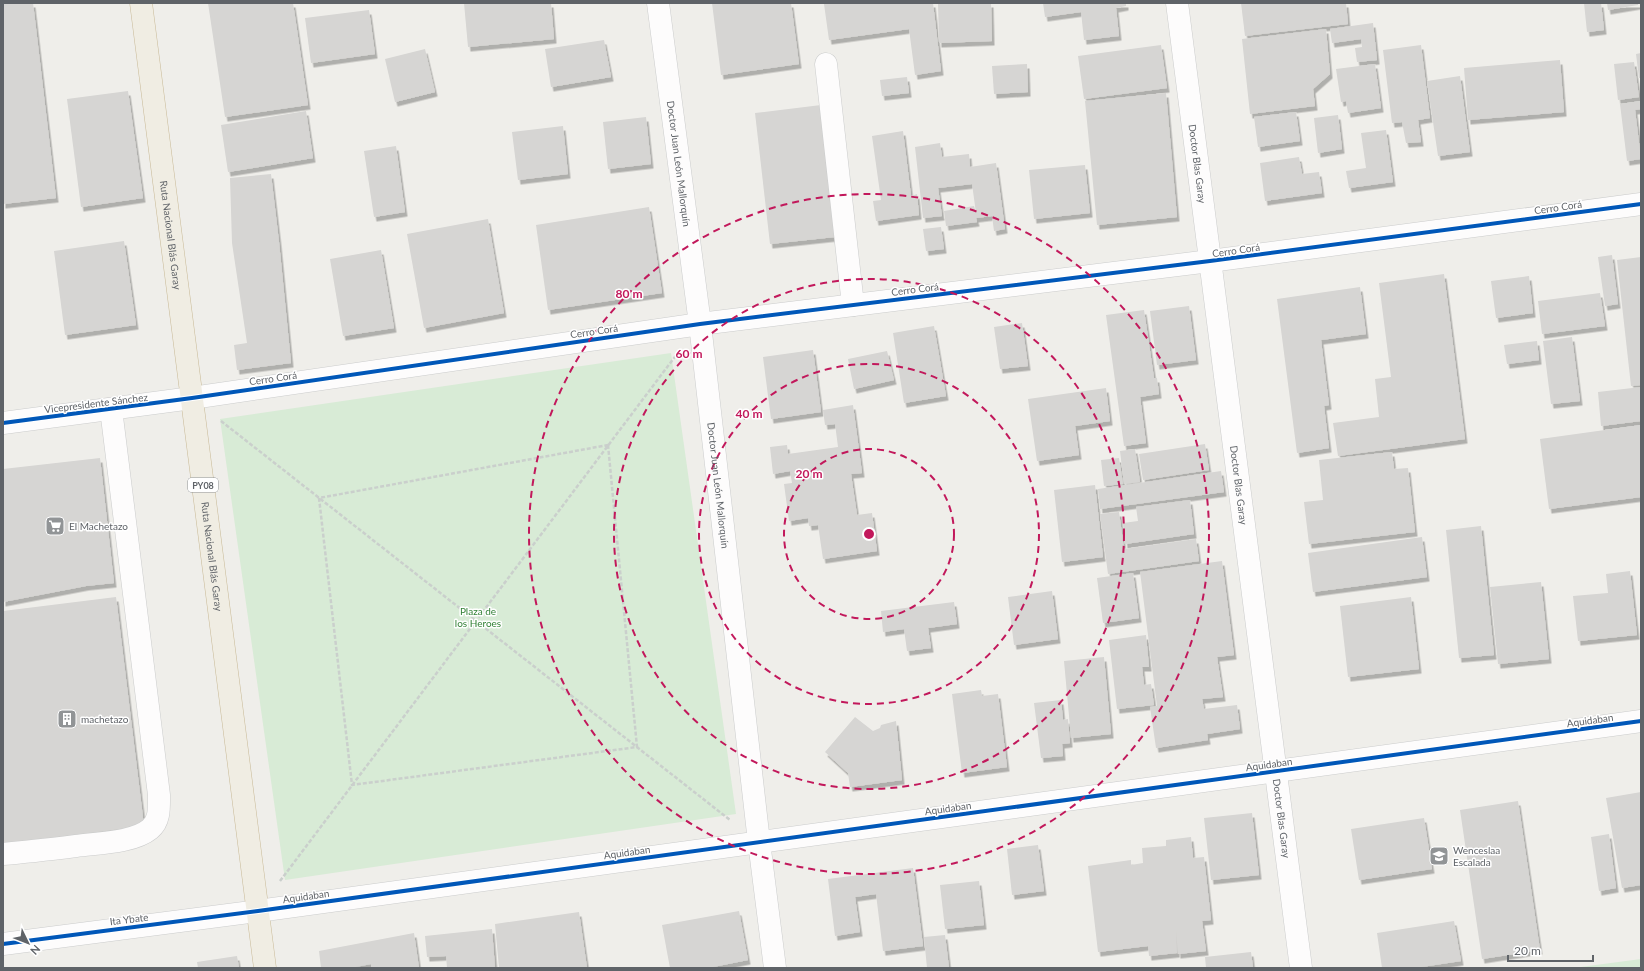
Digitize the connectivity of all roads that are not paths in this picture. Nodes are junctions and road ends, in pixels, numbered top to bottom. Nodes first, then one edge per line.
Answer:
1 (141, 3) edge
2 (658, 3) edge
3 (1177, 3) edge
4 (826, 64) dead end
5 (1641, 204) edge
6 (1210, 261) junction
7 (853, 305) junction
8 (700, 324) junction
9 (192, 398) junction
10 (111, 409) junction
11 (3, 423) edge
12 (1641, 721) edge
13 (1274, 772) junction
14 (759, 842) junction
15 (3, 854) edge
16 (258, 911) junction
17 (3, 944) edge
18 (265, 968) edge
19 (775, 968) edge
20 (1301, 968) edge

1 - 9 highway, Ruta Nacional Blás Garay / PY08
2 - 8 street, Doctor Juan León Mallorquín
3 - 6 street, Doctor Blas Garay
4 - 7 street
5 - 6 street, Cerro Corá
6 - 7 street, Cerro Corá
6 - 13 street, Doctor Blas Garay
7 - 8 street, Cerro Corá
8 - 9 street, Cerro Corá
8 - 14 street, Doctor Juan León Mallorquín
9 - 10 street, Vicepresidente Sánchez
9 - 16 highway, Ruta Nacional Blás Garay / PY08
10 - 11 street, Vicepresidente Sánchez
10 - 15 street
12 - 13 street, Aquidaban
13 - 14 street, Aquidaban
13 - 20 street, Doctor Blas Garay
14 - 16 street, Aquidaban
14 - 19 street, Doctor Juan León Mallorquín
16 - 17 street, Ita Ybate
16 - 18 highway, Ruta Nacional Blás Garay / PY08

